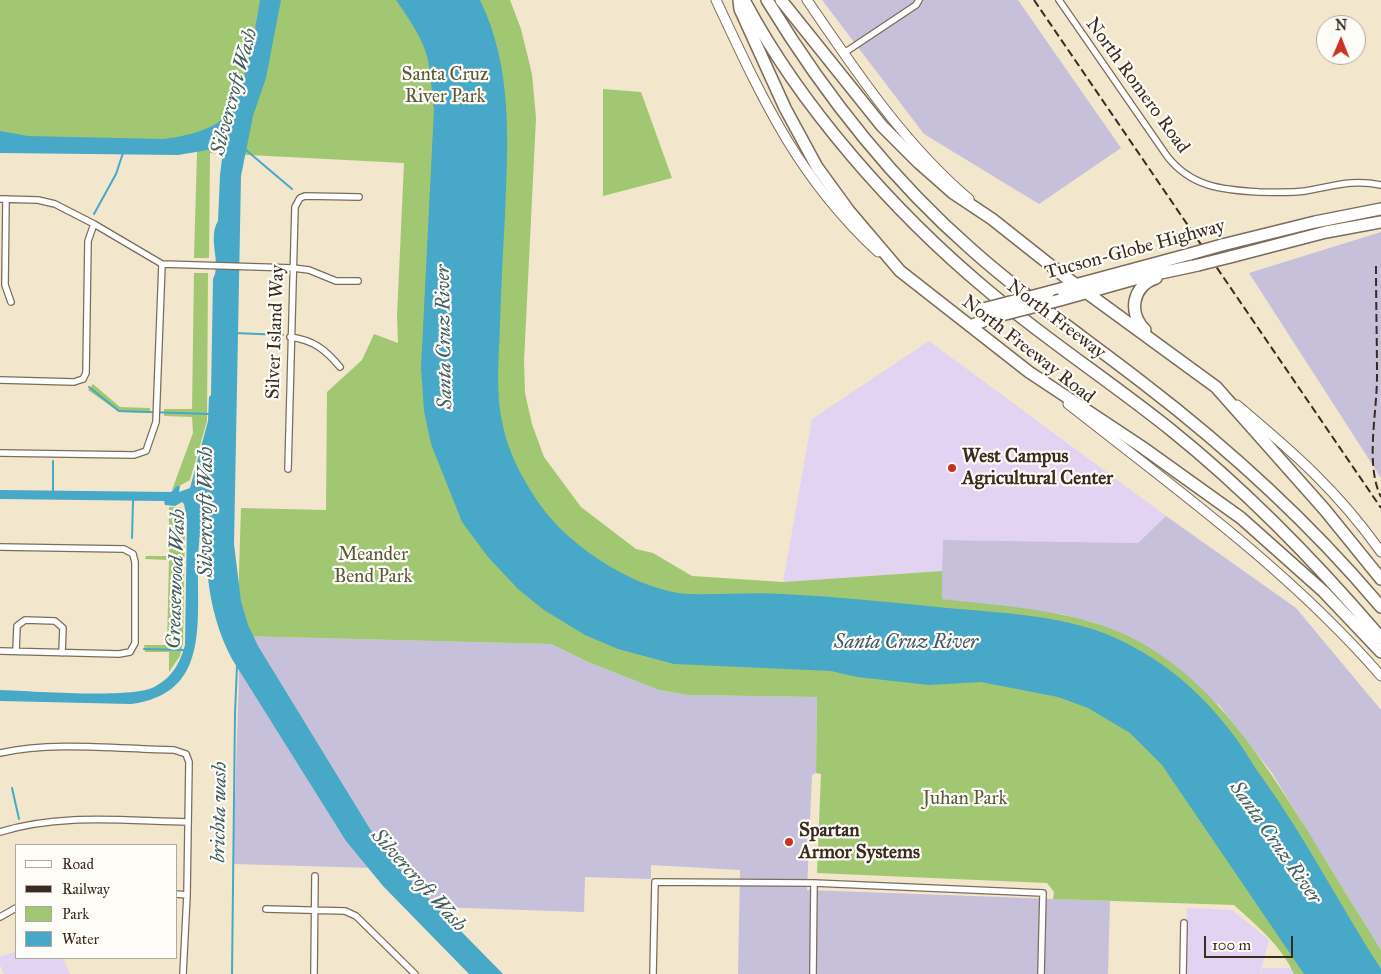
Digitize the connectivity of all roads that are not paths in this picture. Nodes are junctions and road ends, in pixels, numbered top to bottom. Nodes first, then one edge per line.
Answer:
1 (716, 0) edge
2 (739, 0) edge
3 (744, 0) edge
4 (767, 0) edge
5 (781, 0) edge
6 (807, 0) edge
7 (919, 0) edge
8 (1059, 0) edge
9 (844, 53) junction
10 (1379, 185) edge
11 (359, 197) dead end
12 (3, 199) edge
13 (1377, 210) edge
14 (992, 219) junction
15 (1381, 222) edge
16 (94, 224) junction
17 (162, 264) junction
18 (293, 268) junction
19 (1179, 270) junction
20 (900, 271) junction
21 (358, 280) dead end
22 (1076, 285) junction
23 (1088, 293) junction
24 (11, 302) dead end
25 (970, 326) junction
26 (290, 337) junction
27 (1170, 353) junction
28 (340, 367) dead end
29 (1029, 372) junction
30 (0, 380) edge
31 (1216, 387) junction
32 (0, 453) edge
33 (288, 469) dead end
34 (0, 546) edge
35 (1381, 552) edge
36 (1381, 579) edge
37 (1381, 607) edge
38 (1381, 638) edge
39 (0, 651) edge
40 (16, 651) junction
41 (62, 652) junction
42 (1381, 652) edge
43 (1381, 676) edge
44 (0, 753) edge
45 (188, 822) junction
46 (0, 832) edge
47 (315, 876) dead end
48 (814, 883) junction
49 (178, 894) edge
50 (187, 895) junction
51 (15, 909) edge
52 (266, 909) dead end
53 (314, 909) junction
54 (0, 917) edge
55 (1184, 923) dead end
56 (183, 974) edge
57 (314, 974) edge
58 (413, 974) edge
59 (653, 974) edge
60 (813, 974) edge
61 (1041, 974) edge
62 (1183, 974) edge

1 - 20 main road, North Freeway Road
2 - 20 highway
3 - 38 highway, North Freeway
4 - 37 highway, North Freeway
5 - 14 highway
6 - 9 main road
7 - 9 street
8 - 10 street, North Romero Road
9 - 14 main road
11 - 18 street, Silver Island Way
12 - 16 street
12 - 24 street
13 - 22 highway, Tucson-Globe Highway, bridge
14 - 22 highway
15 - 19 highway, Tucson-Globe Highway, bridge
16 - 17 street
16 - 30 street
17 - 18 street
17 - 32 street
18 - 21 street
18 - 26 street, Silver Island Way
19 - 23 highway, Tucson-Globe Highway
19 - 27 highway
20 - 25 highway, North Freeway Road
22 - 23 highway
22 - 25 highway, Tucson-Globe Highway, bridge
23 - 25 highway, Tucson-Globe Highway, bridge
23 - 27 highway
25 - 29 highway, North Freeway Road
26 - 28 street
26 - 33 street, Silver Island Way
27 - 31 highway
29 - 42 highway
29 - 43 main road, North Freeway Road
31 - 35 main road
31 - 36 highway
34 - 41 street
39 - 40 street
40 - 41 street
40 - 41 street
44 - 45 street
45 - 46 street
45 - 50 street
47 - 53 street
48 - 59 street
48 - 60 street
48 - 61 street
49 - 50 street
50 - 56 street
51 - 54 street
52 - 53 street
53 - 57 street
53 - 58 street
55 - 62 street

